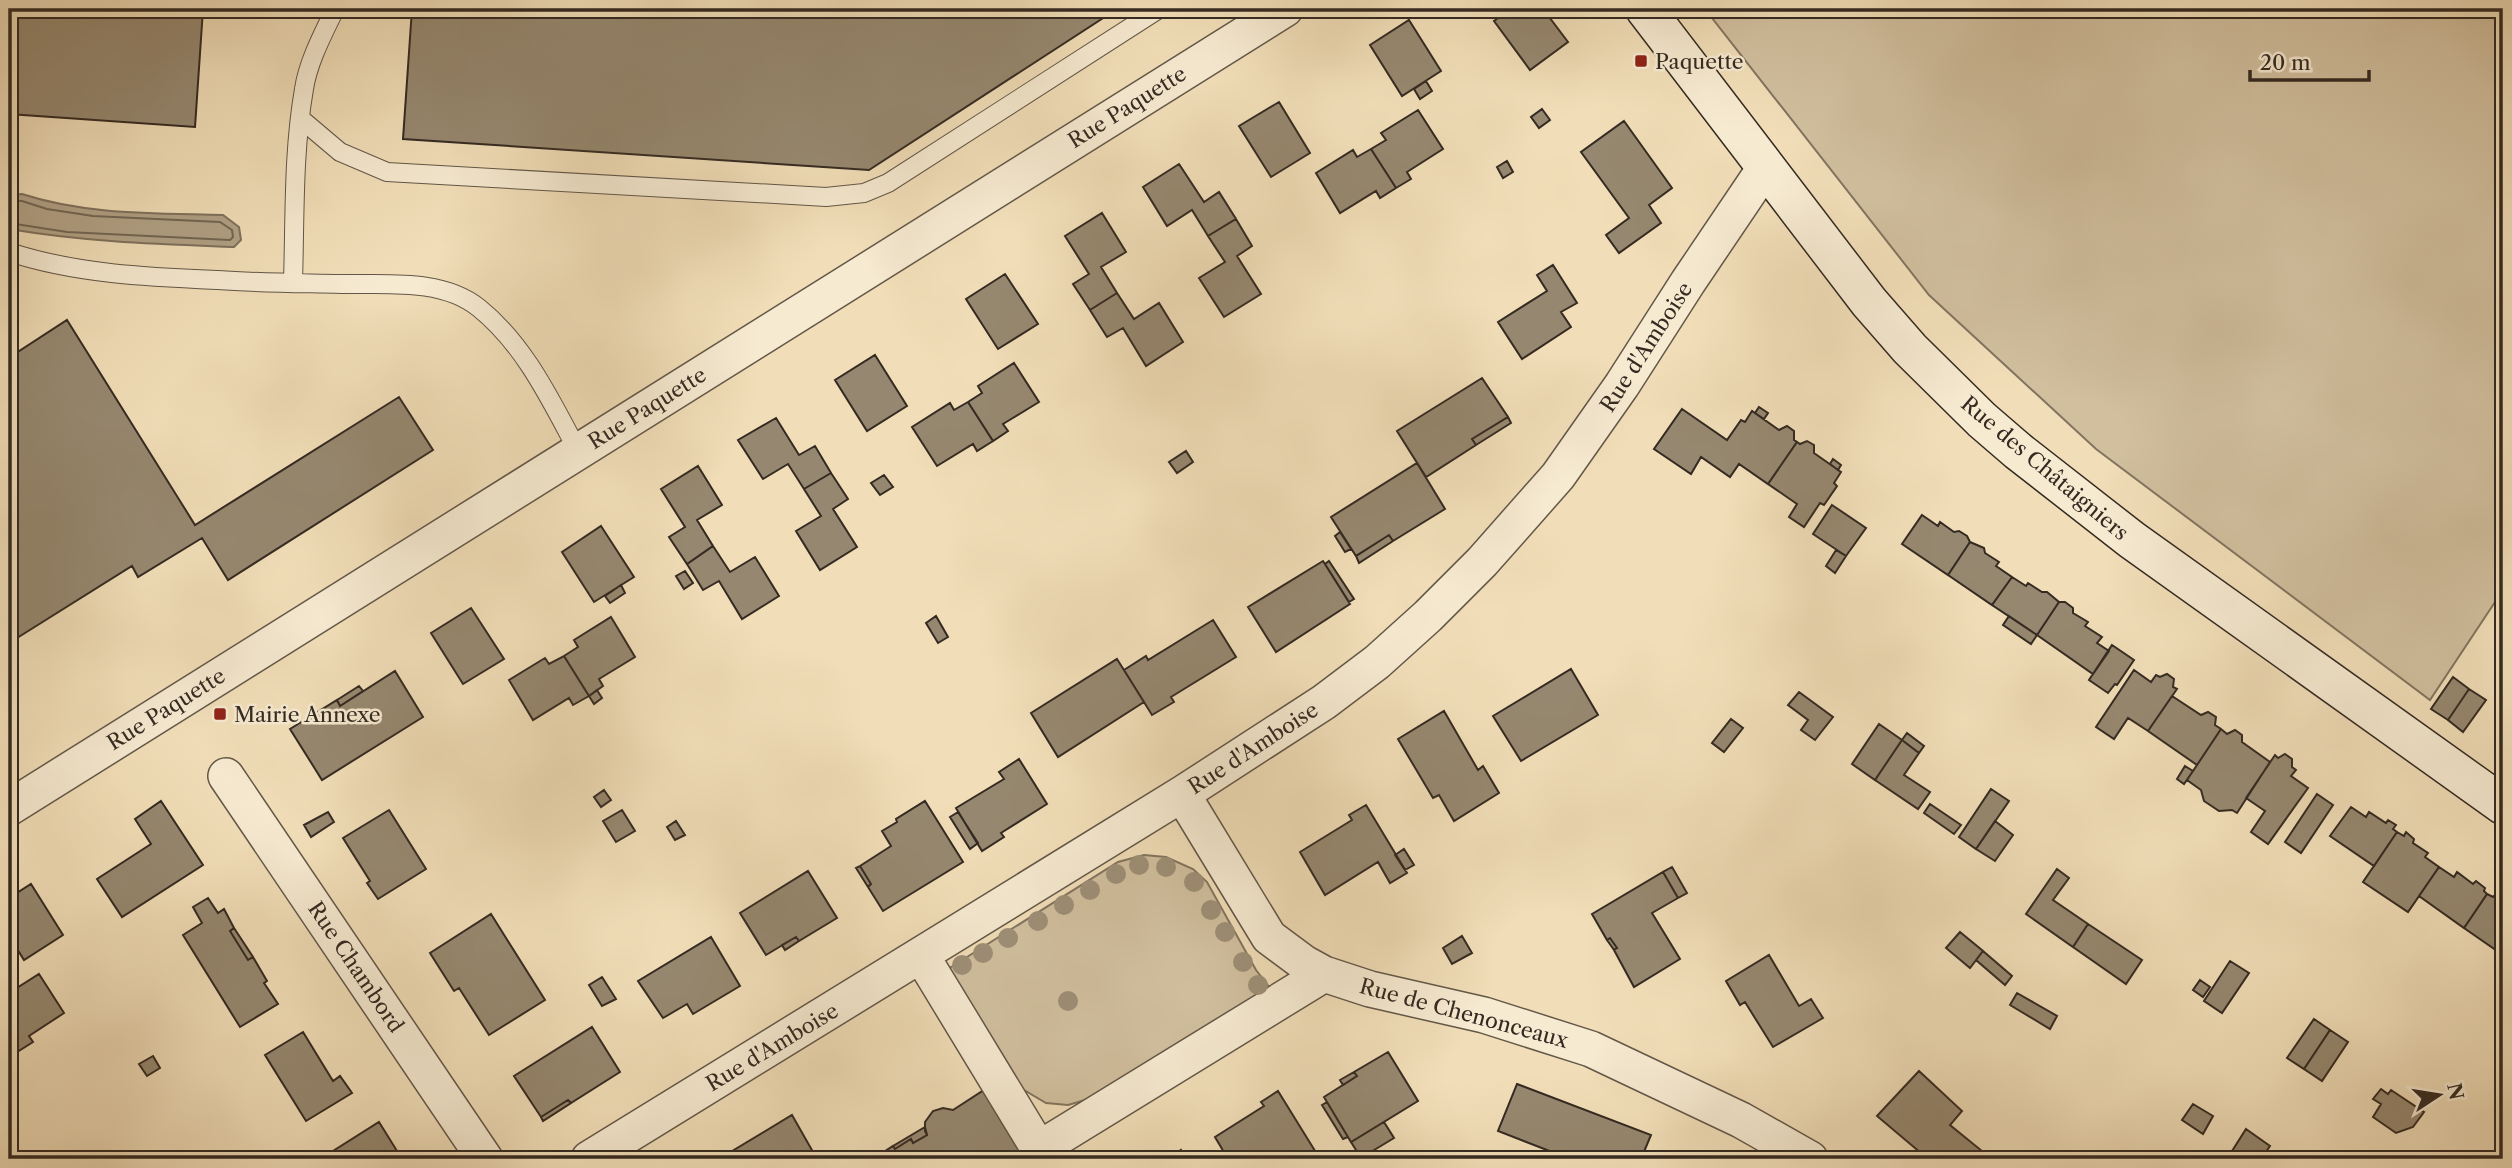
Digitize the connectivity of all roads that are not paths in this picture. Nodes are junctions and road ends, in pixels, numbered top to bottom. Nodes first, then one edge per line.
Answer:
1 (335, 9) edge
2 (1159, 9) edge
3 (1645, 9) edge
4 (1271, 11) edge
5 (301, 119) junction
6 (1765, 168) junction
7 (9, 252) edge
8 (293, 282) junction
9 (578, 452) junction
10 (226, 776) dead end
11 (1182, 793) junction
12 (2503, 805) edge
13 (9, 808) edge
14 (921, 955) junction
15 (1324, 974) junction
16 (1042, 1154) edge
17 (485, 1159) edge
18 (589, 1159) edge
19 (1810, 1159) edge

1 - 5 lane
2 - 5 lane
3 - 6 street, Rue des Châtaigniers
4 - 9 street, Rue Paquette
5 - 8 lane
6 - 11 street, Rue d'Amboise
6 - 12 street, Rue des Châtaigniers
7 - 8 lane
8 - 9 lane
9 - 13 street, Rue Paquette
10 - 17 street, Rue Chambord
11 - 14 street, Rue d'Amboise
11 - 15 street, Rue de Chenonceaux
14 - 16 street
14 - 18 street, Rue d'Amboise
15 - 16 street
15 - 19 street, Rue de Chenonceaux

